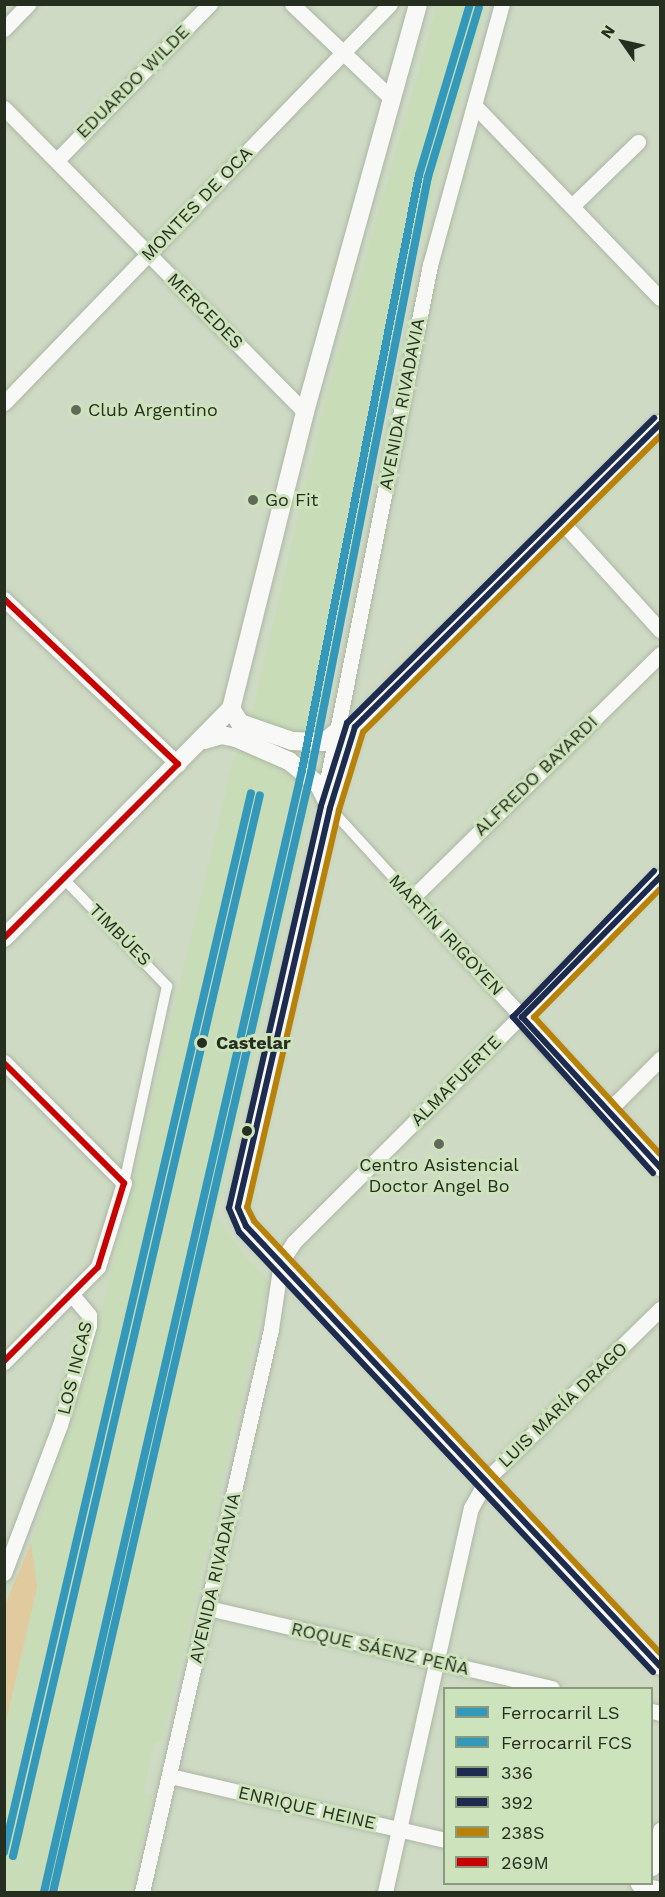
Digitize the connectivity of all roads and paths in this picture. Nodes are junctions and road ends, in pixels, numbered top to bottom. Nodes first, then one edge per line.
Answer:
1 (28, 4) edge
2 (210, 4) edge
3 (292, 4) edge
4 (390, 4) edge
5 (418, 4) edge
6 (502, 4) edge
7 (4, 29) edge
8 (342, 53) junction
9 (391, 98) junction
10 (474, 105) junction
11 (4, 108) edge
12 (638, 142) dead end
13 (57, 160) junction
14 (572, 206) junction
15 (148, 254) junction
16 (660, 298) edge
17 (4, 403) edge
18 (305, 412) junction
19 (660, 424) edge
20 (562, 522) junction
21 (4, 599) edge
22 (660, 630) edge
23 (660, 654) edge
24 (231, 709) junction
25 (337, 732) junction
26 (204, 740) junction
27 (178, 764) junction
28 (330, 808) junction
29 (660, 878) edge
30 (64, 879) junction
31 (412, 898) junction
32 (4, 938) edge
33 (166, 997) joint
34 (522, 1017) junction
35 (660, 1059) edge
36 (4, 1062) edge
37 (608, 1111) junction
38 (660, 1167) edge
39 (124, 1183) junction
40 (281, 1262) junction
41 (73, 1296) junction
42 (660, 1309) edge
43 (4, 1362) edge
44 (487, 1479) junction
45 (4, 1573) edge
46 (208, 1608) junction
47 (436, 1662) junction
48 (660, 1666) edge
49 (543, 1687) edge
50 (170, 1776) junction
51 (400, 1830) junction
52 (660, 1830) edge
53 (443, 1840) edge
54 (653, 1860) edge
55 (142, 1893) edge
56 (385, 1893) edge

1 - 7 street
2 - 13 street, EDUARDO WILDE
3 - 8 street
4 - 8 street, MONTES DE OCA
5 - 9 street
6 - 10 street, AVENIDA RIVADAVIA
8 - 9 street
8 - 15 street, MONTES DE OCA
9 - 18 street
10 - 14 street
10 - 25 street, AVENIDA RIVADAVIA
11 - 13 street, MERCEDES
12 - 14 street
13 - 15 street, MERCEDES
14 - 16 street
15 - 17 street, MONTES DE OCA
15 - 18 street, MERCEDES
18 - 24 street
19 - 20 street
20 - 22 street
20 - 28 street, AVENIDA RIVADAVIA
21 - 27 street
23 - 31 street, ALFREDO BAYARDI
24 - 25 street
24 - 26 street
25 - 28 street, AVENIDA RIVADAVIA
26 - 27 street
26 - 28 street
27 - 30 street
28 - 31 street, MARTÍN IRIGOYEN
28 - 40 street, AVENIDA RIVADAVIA
29 - 34 street, ALMAFUERTE
30 - 32 street
30 - 33 street, TIMBÚES
31 - 34 street, MARTÍN IRIGOYEN
33 - 39 street, LOS INCAS
34 - 37 street, MARTÍN IRIGOYEN
34 - 40 street, ALMAFUERTE
35 - 37 street
36 - 39 street
37 - 38 street, MARTÍN IRIGOYEN
39 - 41 street, LOS INCAS
40 - 44 street
40 - 46 street, AVENIDA RIVADAVIA
41 - 43 street
41 - 45 street, LOS INCAS
42 - 44 street, LUIS MARÍA DRAGO
44 - 47 street, LUIS MARÍA DRAGO
44 - 48 street
46 - 47 street, ROQUE SÁENZ PEÑA
46 - 50 street, AVENIDA RIVADAVIA
47 - 49 street, ROQUE SÁENZ PEÑA
47 - 51 street, LUIS MARÍA DRAGO
50 - 51 street, ENRIQUE HEINE
50 - 55 street, AVENIDA RIVADAVIA
51 - 53 street, ENRIQUE HEINE
51 - 56 street, LUIS MARÍA DRAGO
52 - 54 street

